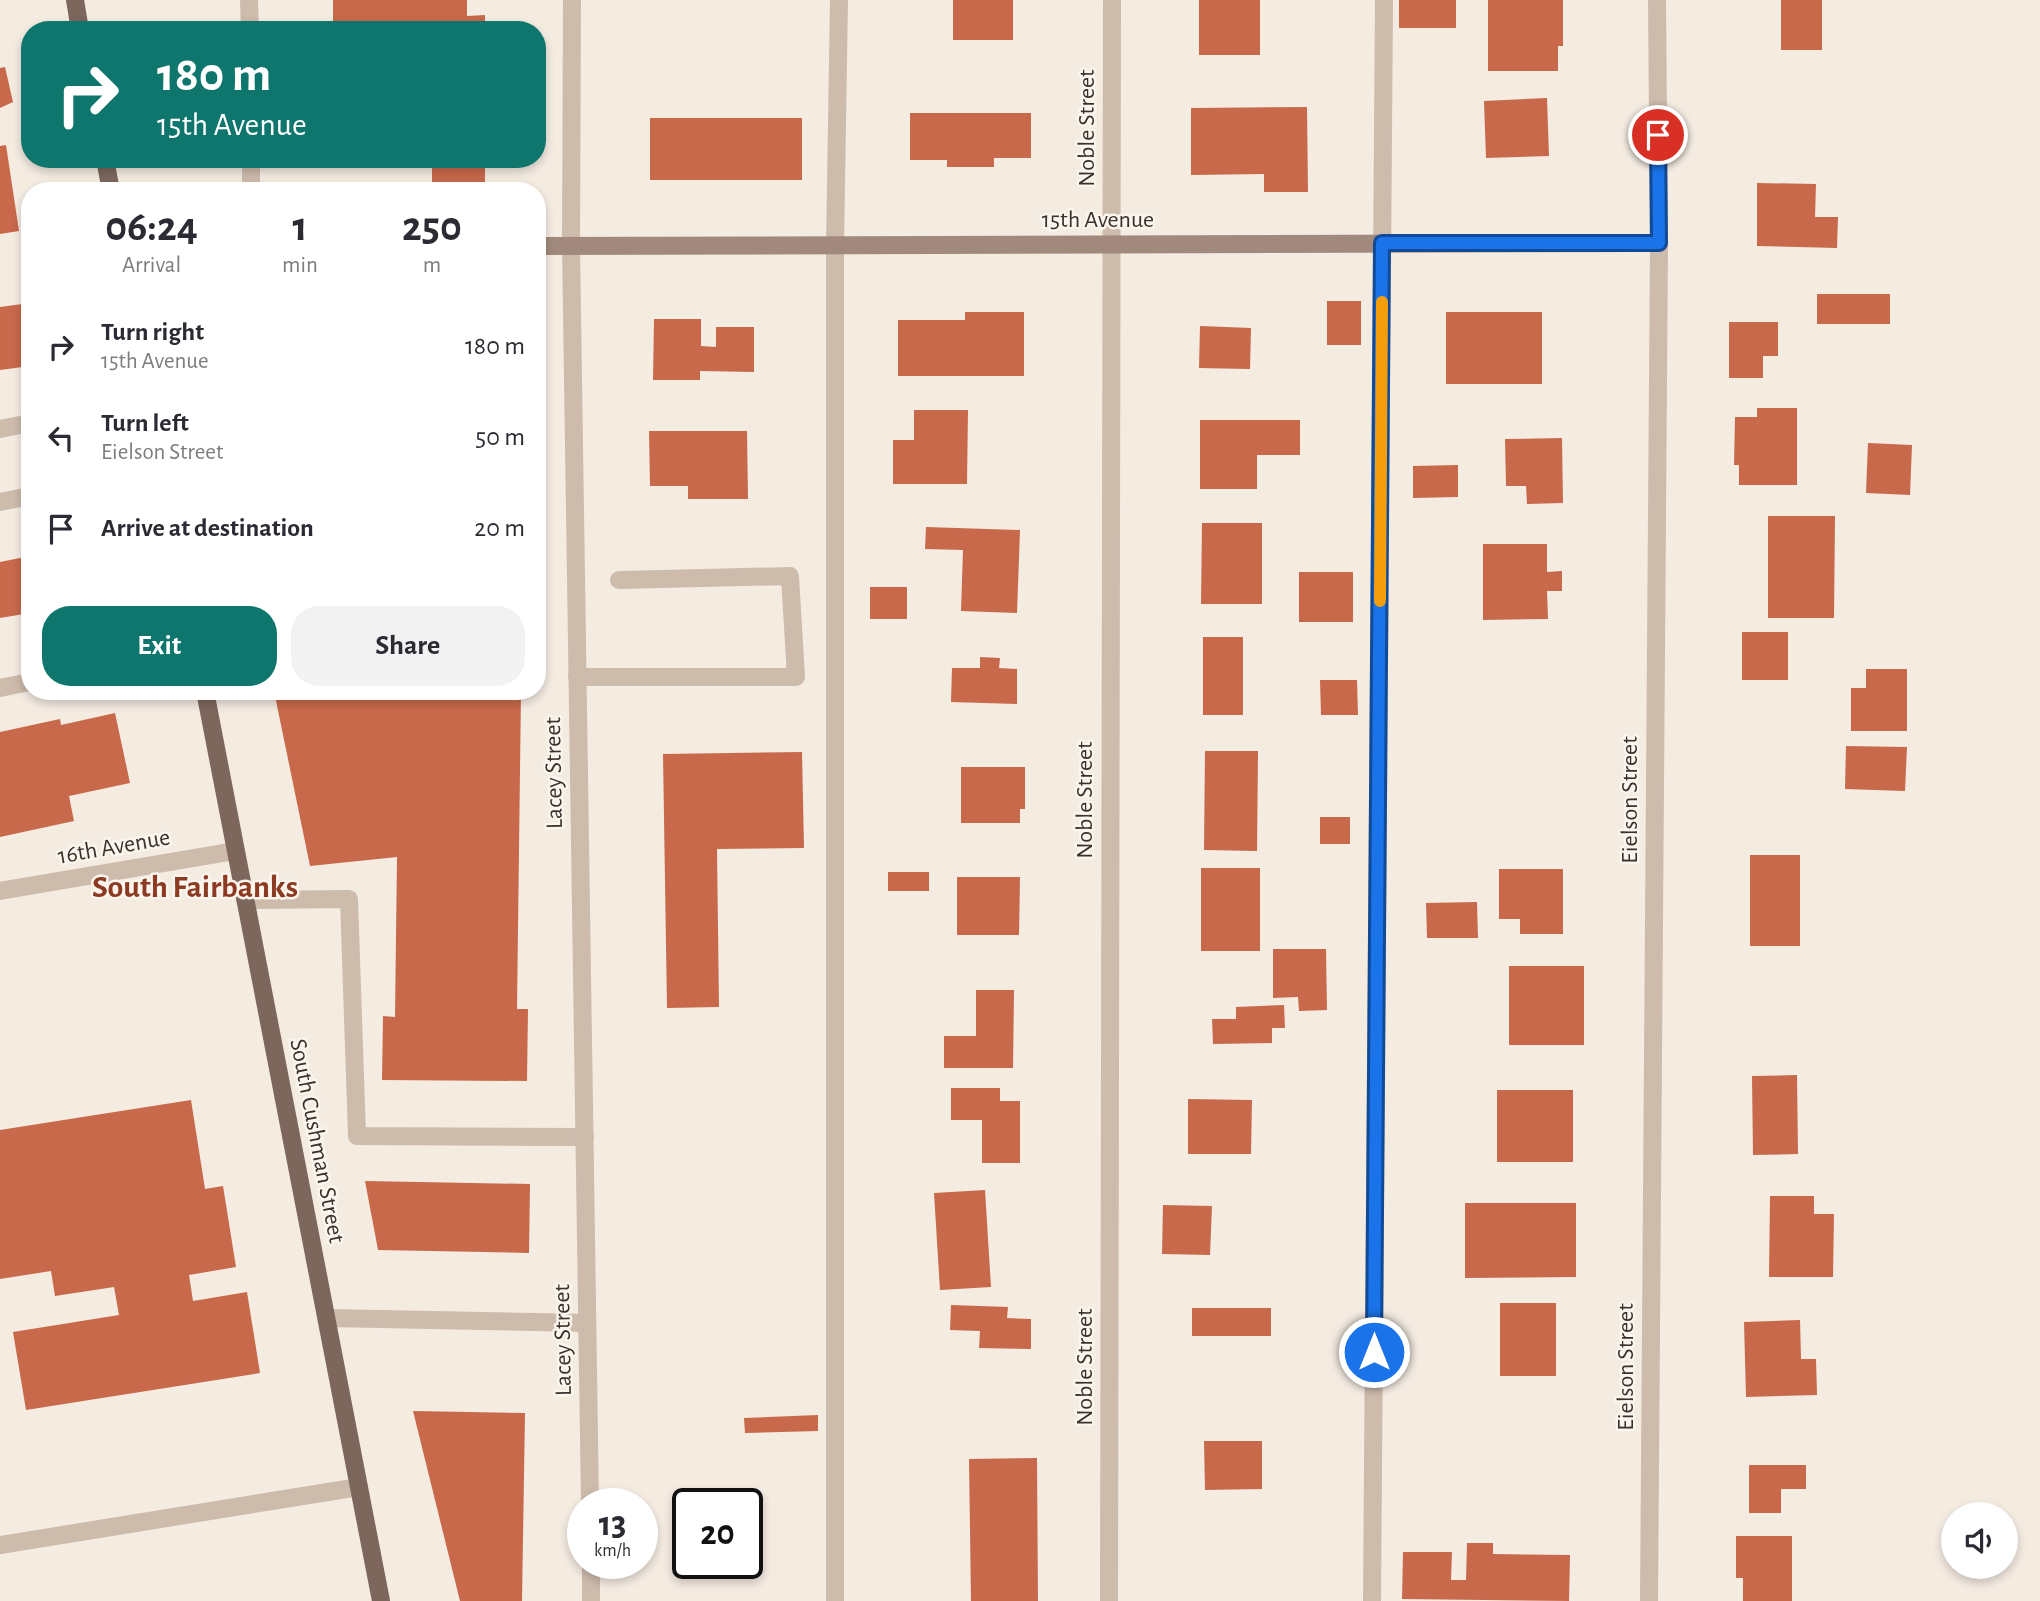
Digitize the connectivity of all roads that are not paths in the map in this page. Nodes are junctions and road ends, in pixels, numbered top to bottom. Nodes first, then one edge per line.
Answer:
1 (75, 0) edge
2 (249, 0) edge
3 (572, 0) edge
4 (839, 0) edge
5 (1112, 0) edge
6 (1384, 0) edge
7 (1657, 0) edge
8 (78, 21) edge
9 (250, 21) edge
10 (1382, 243) junction
11 (1659, 243) junction
12 (1110, 244) junction
13 (546, 246) edge
14 (571, 246) junction
15 (835, 246) junction
16 (21, 425) edge
17 (0, 429) edge
18 (21, 498) edge
19 (0, 502) edge
20 (619, 580) dead end
21 (577, 677) junction
22 (21, 684) edge
23 (0, 688) edge
24 (207, 700) edge
25 (235, 851) junction
26 (0, 891) edge
27 (245, 900) junction
28 (584, 1137) junction
29 (327, 1318) junction
30 (587, 1323) junction
31 (359, 1487) junction
32 (590, 1488) edge
33 (0, 1545) edge
34 (591, 1579) edge
35 (382, 1601) edge
36 (592, 1601) edge
37 (835, 1601) edge
38 (1109, 1601) edge
39 (1372, 1601) edge
40 (1649, 1601) edge

1 - 8 main road
2 - 9 street
3 - 14 street, Lacey Street
4 - 15 street
5 - 12 street, Noble Street
6 - 10 street
7 - 11 street, Eielson Street
10 - 11 street, 15th Avenue
10 - 12 street, 15th Avenue
10 - 39 street
11 - 40 street, Eielson Street
12 - 15 street, 15th Avenue
12 - 38 street, Noble Street
13 - 14 street, 15th Avenue
14 - 15 street, 15th Avenue
14 - 21 street, Lacey Street
15 - 37 street
16 - 17 street
18 - 19 street
20 - 21 street
21 - 28 street, Lacey Street
22 - 23 street
24 - 25 main road, South Cushman Street
25 - 26 street, 16th Avenue
25 - 27 main road, South Cushman Street
27 - 28 street
27 - 29 main road, South Cushman Street
28 - 30 street, Lacey Street
29 - 30 street
29 - 31 main road, South Cushman Street
30 - 32 street, Lacey Street
31 - 33 street
31 - 35 main road, South Cushman Street
34 - 36 street

